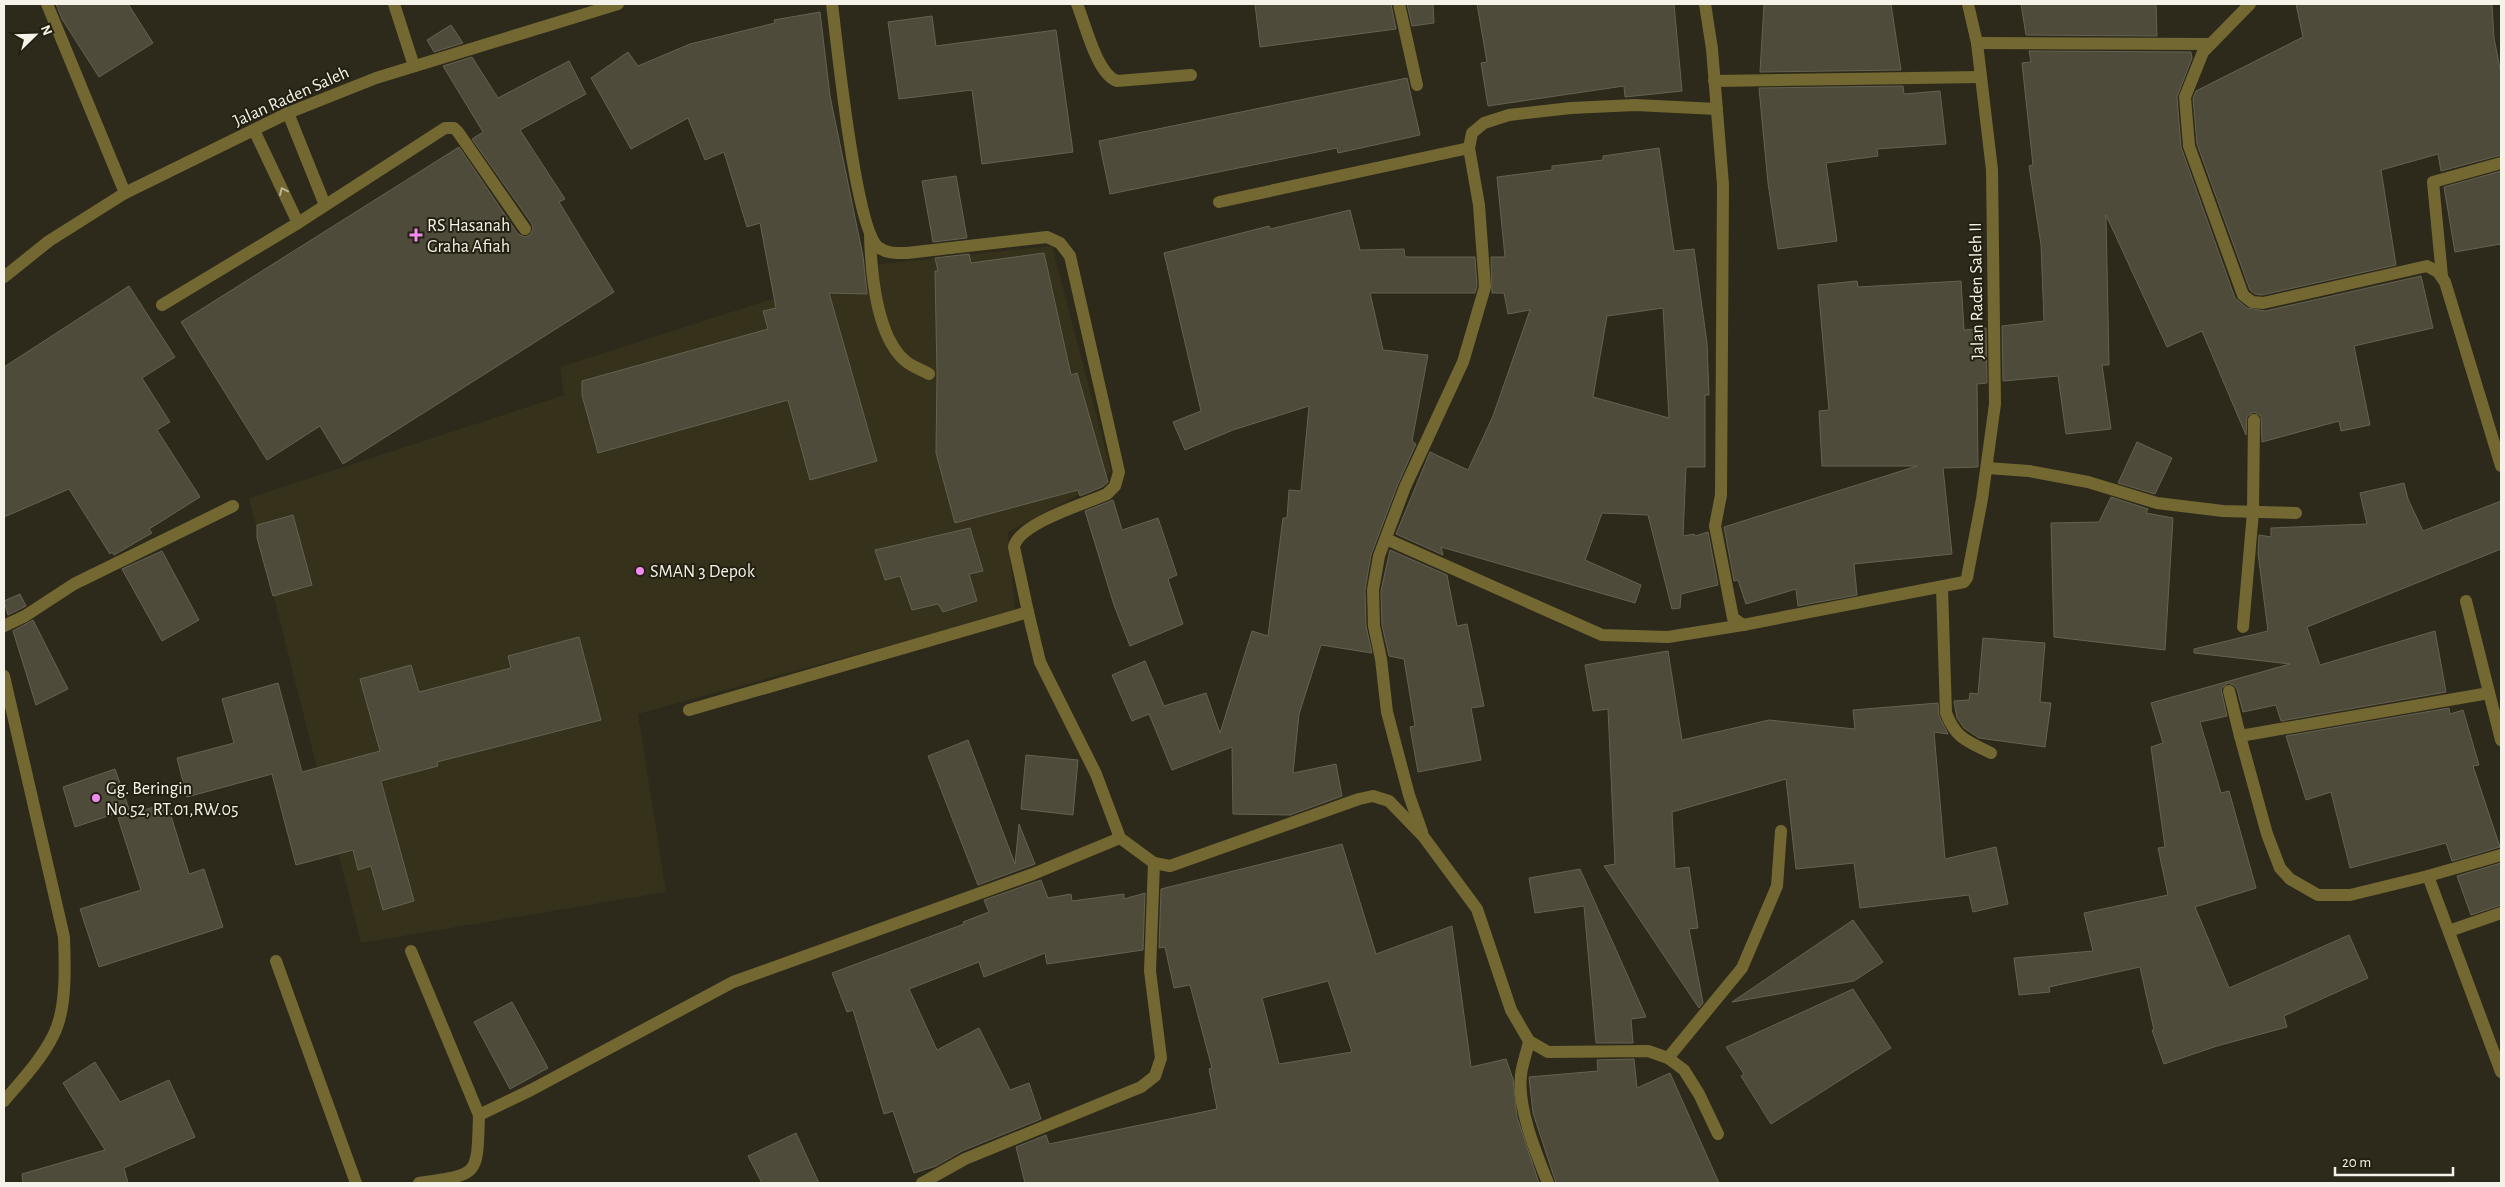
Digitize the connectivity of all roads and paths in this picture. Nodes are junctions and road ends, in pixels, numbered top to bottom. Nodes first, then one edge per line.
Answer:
1 (47, 4) edge
2 (394, 4) edge
3 (618, 4) edge
4 (832, 4) edge
5 (1077, 4) edge
6 (1399, 4) edge
7 (1705, 4) edge
8 (1968, 4) edge
9 (2250, 4) edge
10 (1977, 43) junction
11 (2211, 44) junction
12 (414, 66) junction
13 (1191, 75) dead end
14 (1981, 77) junction
15 (1714, 81) junction
16 (1417, 85) dead end
17 (1717, 109) junction
18 (288, 113) junction
19 (254, 130) junction
20 (1469, 148) junction
21 (2501, 164) edge
22 (125, 193) junction
23 (1218, 202) dead end
24 (325, 205) junction
25 (298, 223) junction
26 (524, 229) dead end
27 (870, 235) junction
28 (2442, 276) junction
29 (4, 277) edge
30 (162, 305) dead end
31 (929, 374) dead end
32 (2254, 420) dead end
33 (2501, 466) edge
34 (1987, 468) junction
35 (233, 506) dead end
36 (2253, 512) junction
37 (2296, 513) dead end
38 (1386, 539) junction
39 (1942, 588) junction
40 (2466, 601) dead end
41 (1028, 612) junction
42 (1742, 625) junction
43 (4, 626) edge
44 (2243, 627) dead end
45 (4, 676) edge
46 (2229, 692) dead end
47 (2489, 692) junction
48 (689, 710) dead end
49 (2240, 736) junction
50 (2501, 740) edge
51 (1991, 753) dead end
52 (1781, 831) dead end
53 (1423, 836) junction
54 (1120, 838) junction
55 (2501, 855) edge
56 (1154, 864) junction
57 (2428, 876) junction
58 (2501, 913) edge
59 (2449, 931) junction
60 (411, 951) dead end
61 (276, 961) dead end
62 (1529, 1041) junction
63 (1668, 1058) junction
64 (2501, 1072) edge
65 (4, 1100) edge
66 (479, 1114) junction
67 (1718, 1134) dead end
68 (356, 1183) edge
69 (419, 1183) edge
70 (922, 1183) edge
71 (1548, 1183) edge

1 - 22 street
2 - 12 street
3 - 12 street, Jalan Raden Saleh
4 - 27 street
5 - 13 street
6 - 16 street
7 - 15 street
8 - 10 street, Jalan Raden Saleh II
9 - 11 street
10 - 11 street
10 - 14 street, Jalan Raden Saleh II
11 - 28 street
12 - 18 street, Jalan Raden Saleh
14 - 15 street
14 - 34 street, Jalan Raden Saleh II
15 - 17 street
17 - 20 street
17 - 42 street
18 - 19 street, Jalan Raden Saleh
18 - 24 street
19 - 22 street, Jalan Raden Saleh
25 -> 19 street
20 - 23 street
20 - 38 street
21 - 28 street
22 - 29 street, Jalan Raden Saleh
24 - 25 street
24 - 26 street
25 - 30 street
27 - 31 street
27 - 41 street
28 - 33 street
32 - 36 street
34 - 36 street
34 - 39 street, Jalan Raden Saleh II
35 - 43 street
36 - 37 street
36 - 44 street
38 - 42 street
38 - 53 street
39 - 42 street
39 - 51 street
40 - 47 street
41 - 48 street
41 - 54 street
45 - 65 street
46 - 49 street
47 - 49 street
47 - 50 street
49 - 57 street
52 - 63 street
53 - 56 street
53 - 62 street
54 - 56 street
54 - 66 street
55 - 57 street
56 - 70 street
57 - 59 street
58 - 59 street
59 - 64 street
60 - 66 street
61 - 68 street
62 - 63 street
62 - 71 street
63 - 67 street
66 - 69 street

